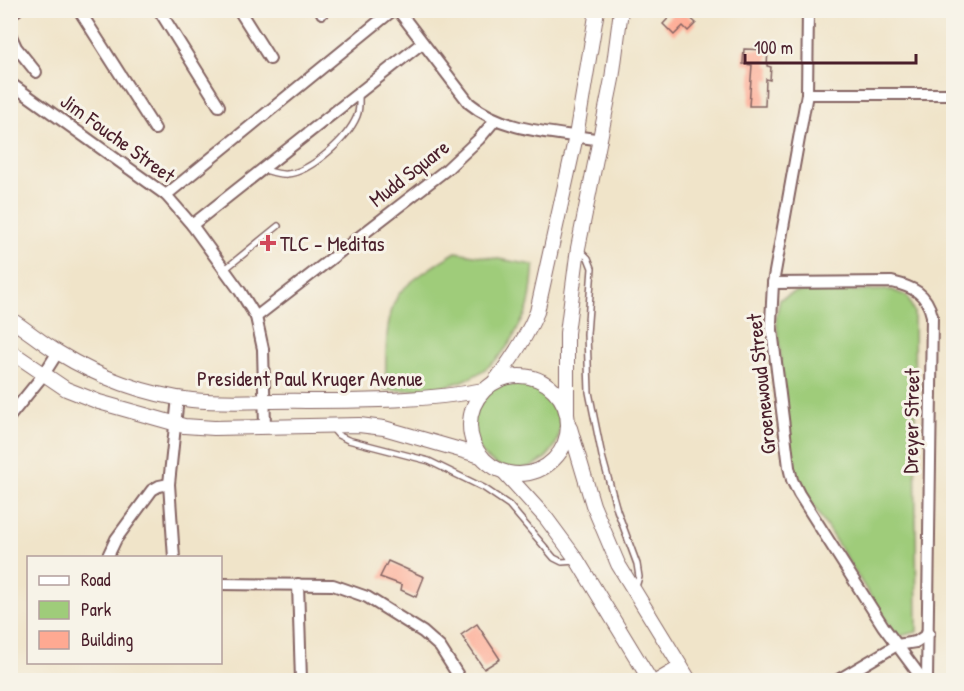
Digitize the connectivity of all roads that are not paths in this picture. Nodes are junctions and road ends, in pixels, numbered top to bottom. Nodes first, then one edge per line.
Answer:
1 (17, 10) edge
2 (79, 10) edge
3 (159, 10) edge
4 (239, 10) edge
5 (393, 10) edge
6 (398, 10) edge
7 (597, 10) edge
8 (621, 10) edge
9 (808, 10) edge
10 (10, 13) edge
11 (10, 34) edge
12 (422, 43) junction
13 (270, 59) dead end
14 (36, 72) dead end
15 (10, 83) edge
16 (359, 93) junction
17 (807, 94) junction
18 (954, 94) edge
19 (219, 106) dead end
20 (495, 120) junction
21 (155, 129) dead end
22 (576, 136) junction
23 (601, 140) junction
24 (263, 169) junction
25 (166, 195) junction
26 (192, 225) junction
27 (278, 226) dead end
28 (578, 248) junction
29 (224, 270) junction
30 (773, 284) junction
31 (796, 284) junction
32 (771, 298) junction
33 (256, 317) junction
34 (10, 319) edge
35 (10, 351) edge
36 (58, 352) junction
37 (44, 374) junction
38 (489, 386) junction
39 (178, 397) junction
40 (263, 401) junction
41 (10, 416) edge
42 (568, 418) junction
43 (175, 424) junction
44 (330, 425) junction
45 (265, 428) junction
46 (482, 456) junction
47 (505, 472) junction
48 (169, 484) junction
49 (108, 556) edge
50 (174, 556) edge
51 (577, 560) junction
52 (222, 584) edge
53 (298, 584) junction
54 (635, 594) junction
55 (929, 633) junction
56 (897, 645) junction
57 (681, 667) junction
58 (301, 681) edge
59 (461, 681) edge
60 (650, 681) edge
61 (659, 681) edge
62 (689, 681) edge
63 (838, 681) edge
64 (925, 681) edge

1 - 10 street
2 - 21 street
3 - 19 street
4 - 13 street
5 - 25 street
6 - 12 street
7 - 22 street
8 - 23 street
9 - 17 street, Groenewoud Street
11 - 14 street
12 - 16 street
12 - 20 street
15 - 25 street, Jim Fouche Street
16 - 24 street
16 - 24 lane
17 - 18 street
17 - 30 street, Groenewoud Street
20 - 22 street
20 - 33 street, Mudd Square
22 - 23 street
22 - 38 street
23 - 28 street
24 - 26 street
25 - 26 street, Jim Fouche Street
26 - 29 street, Jim Fouche Street
27 - 29 lane
28 - 42 street
28 - 54 lane
29 - 33 street, Jim Fouche Street
30 - 31 street, Dreyer Street
30 - 32 street, Groenewoud Street
31 - 32 street, Dreyer Street
31 - 55 street, Dreyer Street
32 - 56 street, Groenewoud Street
33 - 40 street, Jim Fouche Street
34 - 36 street, President Paul Kruger Avenue
35 - 37 street
36 - 37 street
36 - 39 street, President Paul Kruger Avenue
37 - 41 street
37 - 43 street
38 - 40 street, President Paul Kruger Avenue
38 - 42 street
38 - 46 street
39 - 40 street, President Paul Kruger Avenue
39 - 43 street
40 - 45 street, Jim Fouche Street
42 - 47 street
42 - 54 street
43 - 45 street
43 - 48 street
44 - 45 street
44 - 46 street
44 - 51 lane
46 - 47 street
47 - 51 street
48 - 49 street
48 - 50 street
51 - 60 street
52 - 53 street
53 - 58 street
53 - 59 street
54 - 57 street
55 - 56 street
55 - 64 street, Dreyer Street
56 - 63 street
56 - 64 street, Groenewoud Street
57 - 61 street
57 - 62 street

